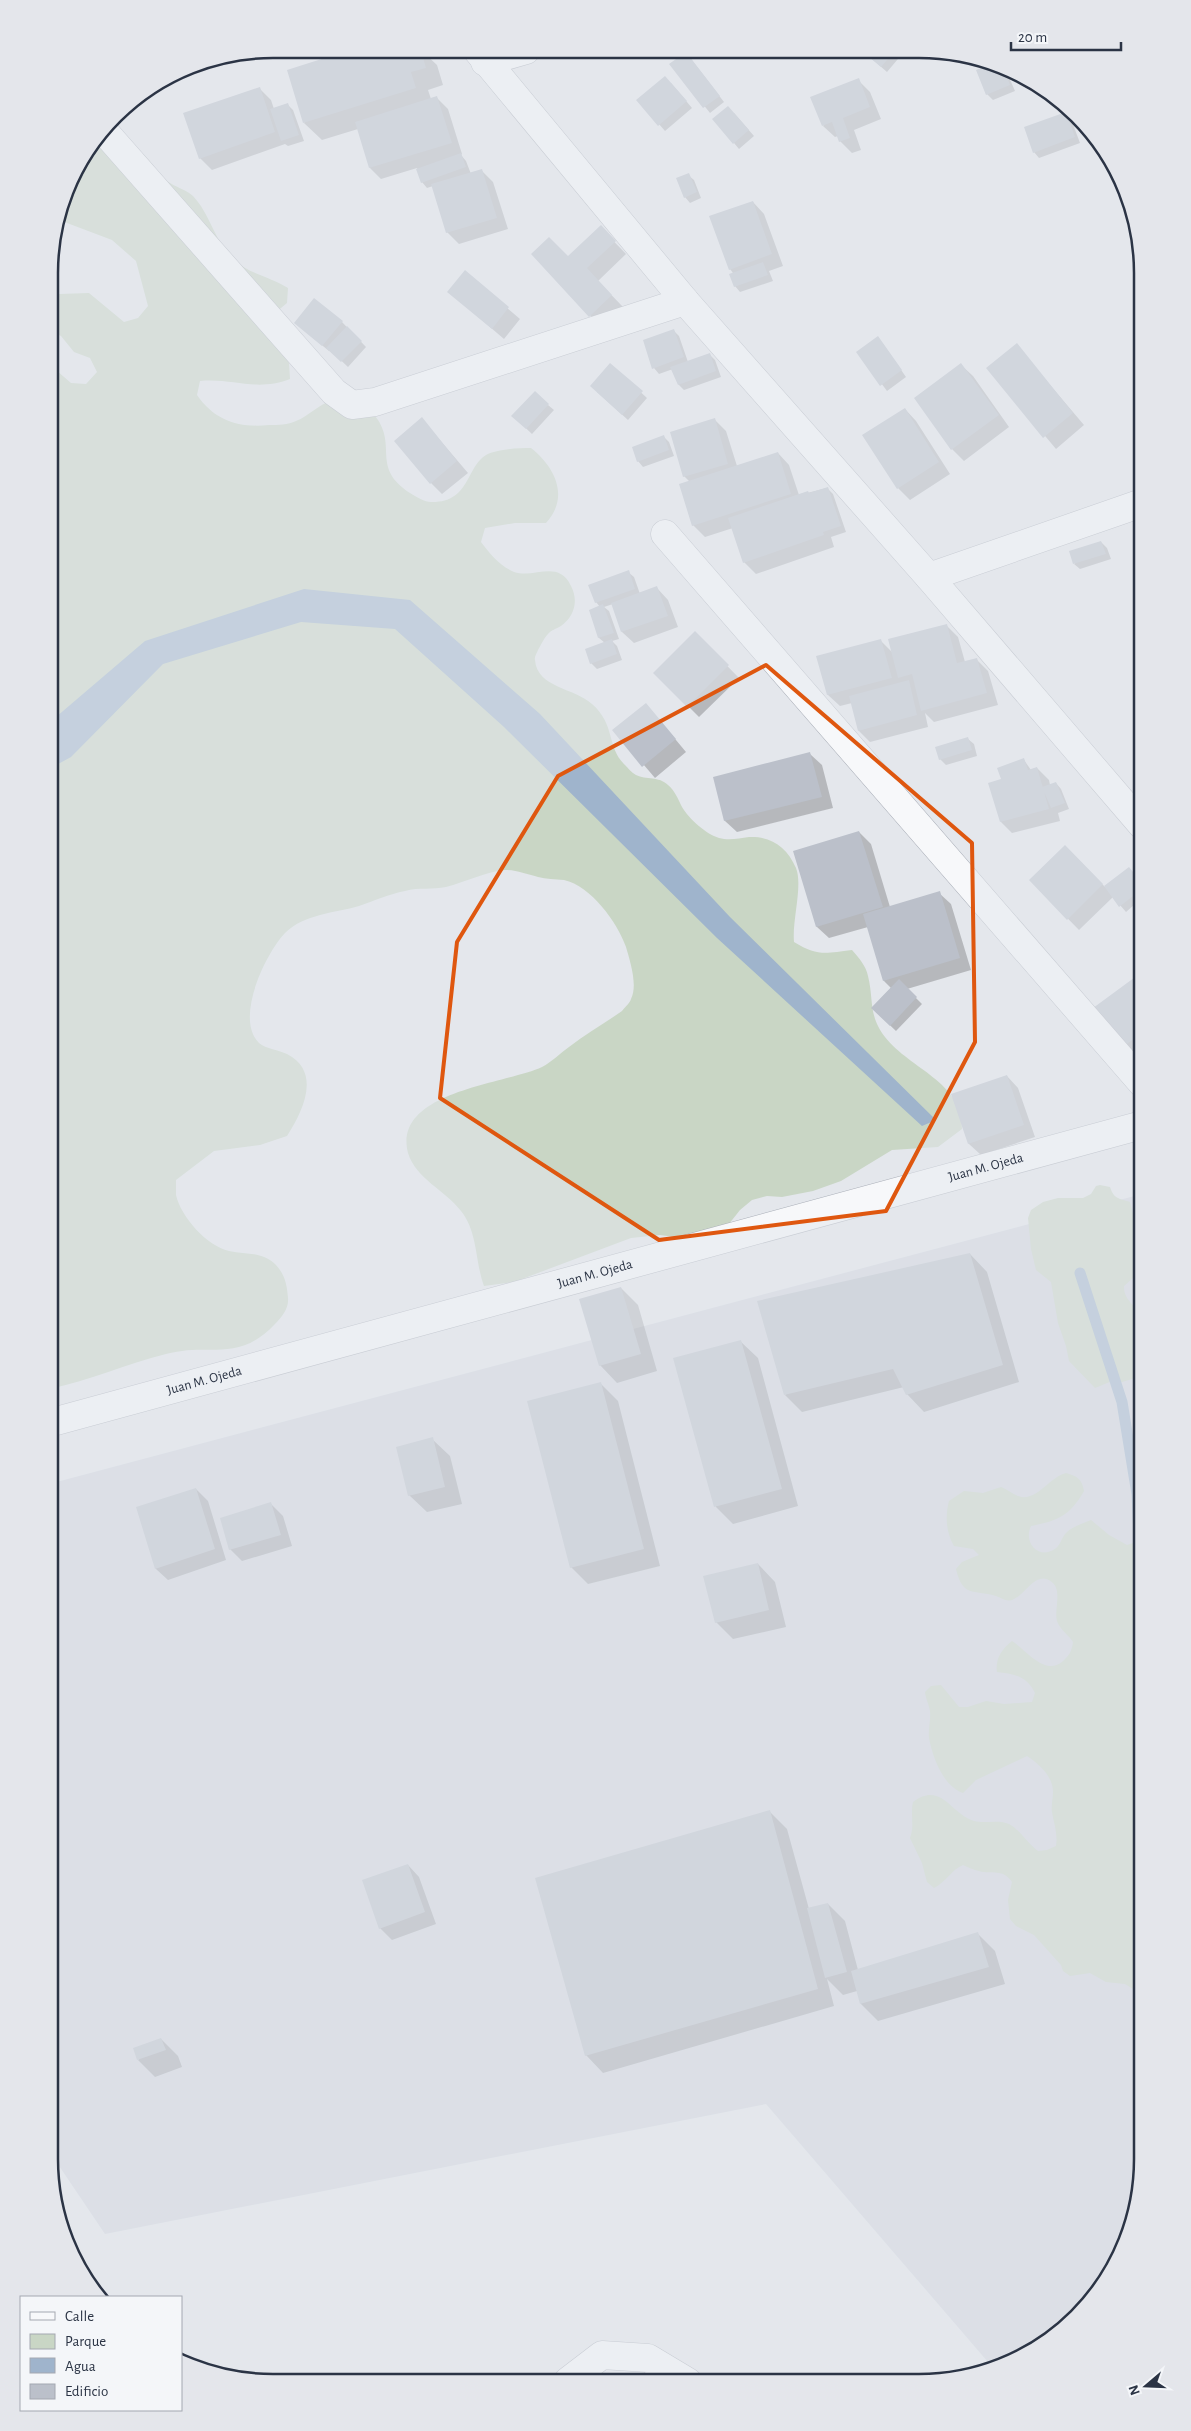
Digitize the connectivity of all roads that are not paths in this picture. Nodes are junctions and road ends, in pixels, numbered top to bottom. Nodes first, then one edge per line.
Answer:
1 (483, 58) edge
2 (108, 135) edge
3 (685, 300) junction
4 (1134, 506) edge
5 (665, 534) dead end
6 (929, 577) junction
7 (1134, 816) edge
8 (1134, 1074) edge
9 (1134, 1127) edge
10 (58, 1421) edge
11 (577, 2374) edge
12 (675, 2374) edge

1 - 3 street
2 - 3 street
3 - 6 street
4 - 6 street
5 - 8 street
6 - 7 street
9 - 10 street, Juan M. Ojeda
11 - 12 street

